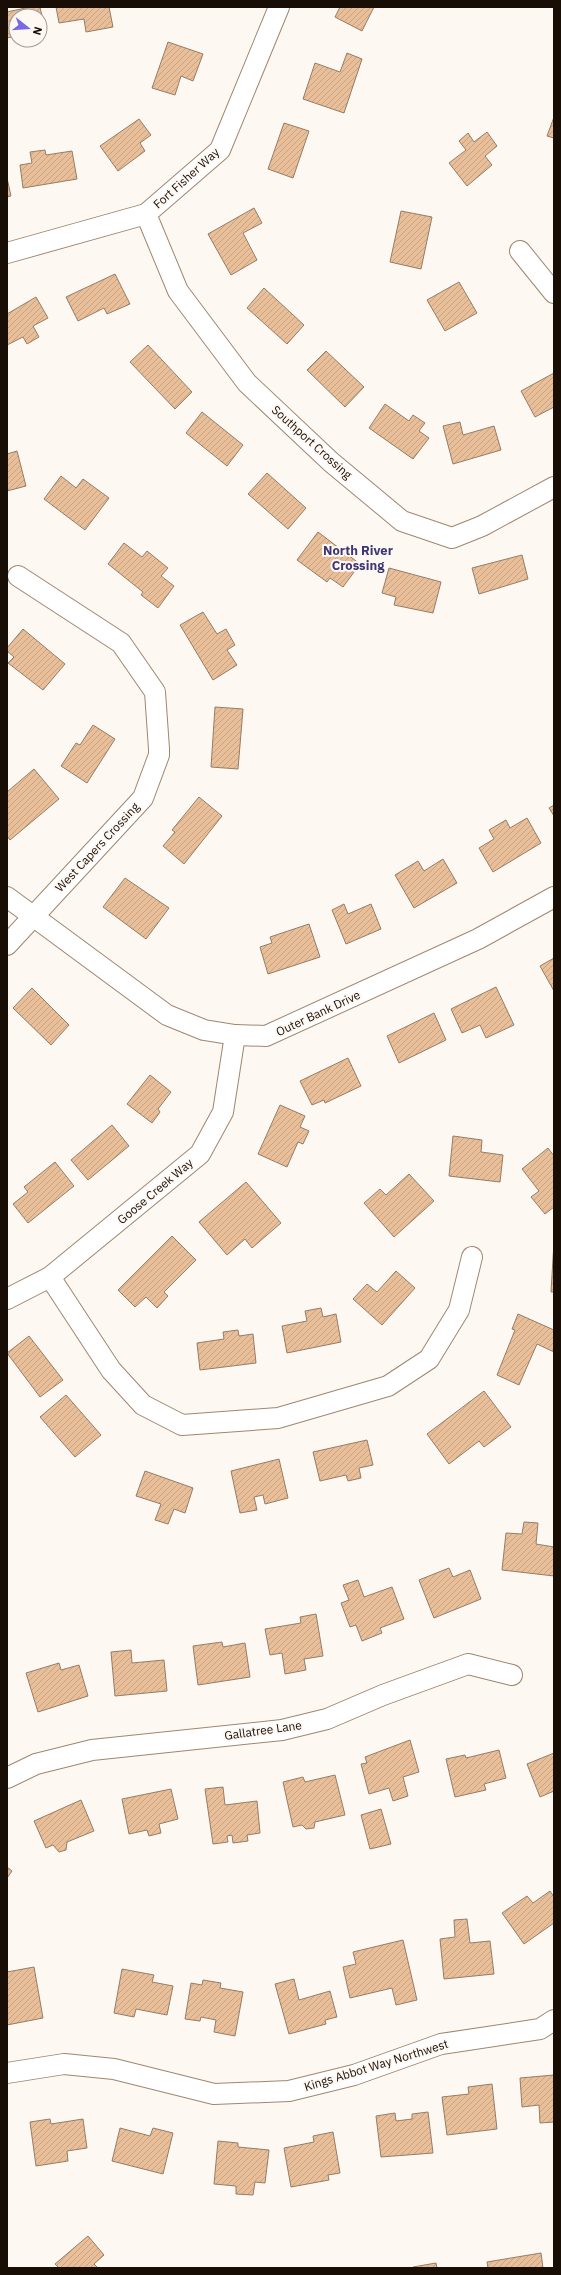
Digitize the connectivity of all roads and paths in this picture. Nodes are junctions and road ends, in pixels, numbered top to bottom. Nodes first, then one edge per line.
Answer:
1 (279, 7) edge
2 (146, 214) junction
3 (520, 251) dead end
4 (7, 253) edge
5 (554, 294) edge
6 (554, 487) edge
7 (18, 576) dead end
8 (7, 897) edge
9 (554, 897) edge
10 (33, 917) junction
11 (7, 945) edge
12 (235, 1035) junction
13 (472, 1257) dead end
14 (50, 1277) junction
15 (7, 1299) edge
16 (512, 1674) dead end
17 (7, 1778) edge
18 (554, 2020) edge
19 (7, 2073) edge

1 - 2 street, Fort Fisher Way
2 - 4 street, Fort Fisher Way
2 - 6 street, Southport Crossing
3 - 5 street
7 - 10 street, West Capers Crossing
8 - 10 street, Outer Bank Drive
9 - 12 street, Outer Bank Drive
10 - 11 street, West Capers Crossing
10 - 12 street, Outer Bank Drive
12 - 14 street, Goose Creek Way
13 - 14 street
14 - 15 street, Goose Creek Way
16 - 17 street, Gallatree Lane
18 - 19 street, Kings Abbot Way Northwest

